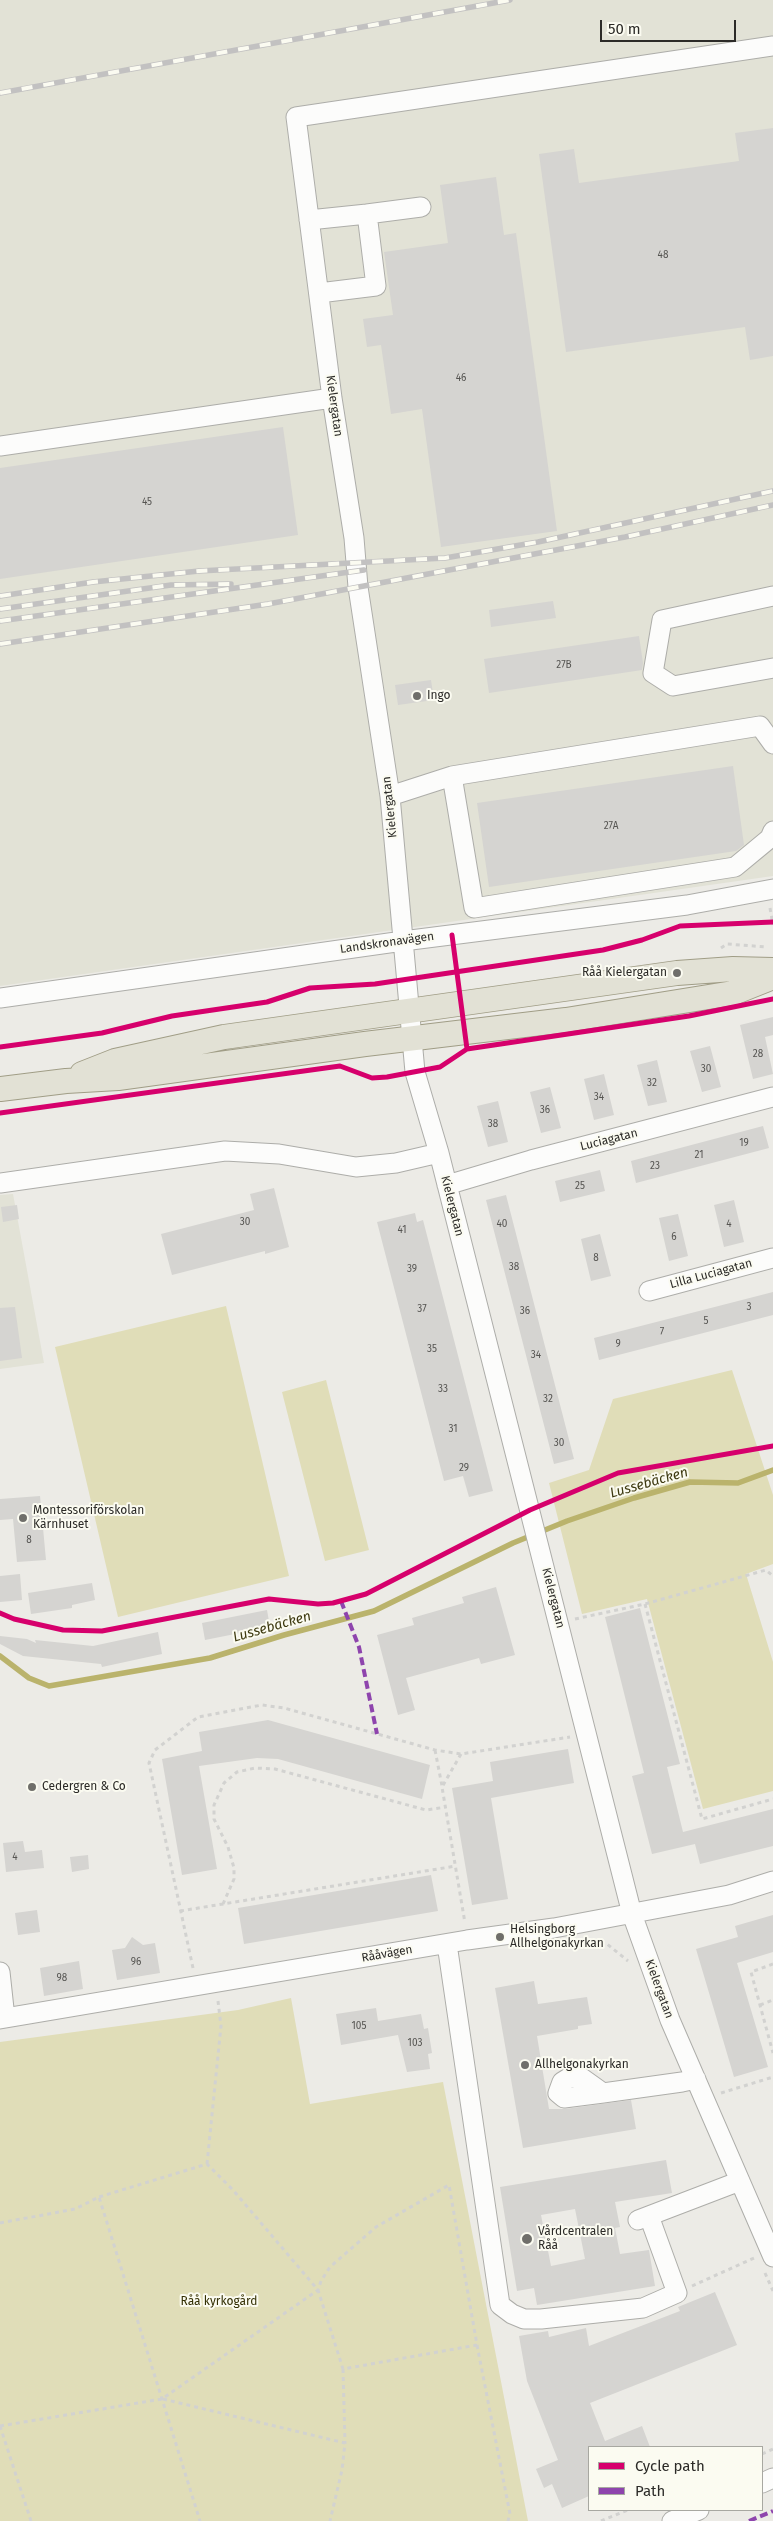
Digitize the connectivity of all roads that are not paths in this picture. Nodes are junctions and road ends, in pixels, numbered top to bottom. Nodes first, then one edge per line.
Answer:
1 (773, 46) edge
2 (421, 207) dead end
3 (366, 214) junction
4 (309, 220) junction
5 (319, 293) junction
6 (332, 398) junction
7 (0, 446) edge
8 (773, 596) edge
9 (773, 668) edge
10 (773, 744) edge
11 (452, 776) junction
12 (390, 796) junction
13 (773, 831) edge
14 (773, 889) edge
15 (403, 941) junction
16 (773, 970) edge
17 (773, 977) edge
18 (0, 998) edge
19 (410, 1012) junction
20 (412, 1040) junction
21 (66, 1080) junction
22 (0, 1089) edge
23 (773, 1097) edge
24 (439, 1153) junction
25 (0, 1183) edge
26 (447, 1185) junction
27 (773, 1258) edge
28 (649, 1291) dead end
29 (773, 1881) edge
30 (632, 1914) junction
31 (447, 1944) junction
32 (0, 1972) edge
33 (3, 2018) edge
34 (696, 2079) junction
35 (603, 2093) dead end
36 (740, 2181) junction
37 (765, 2257) edge
38 (697, 2511) edge
39 (672, 2521) edge

1 - 4 street, Kielergatan
2 - 3 street
3 - 4 street
3 - 5 street
4 - 5 street, Kielergatan
5 - 6 street, Kielergatan
6 - 7 street
6 - 12 street, Kielergatan
8 - 9 street
10 - 11 street
11 - 12 street
11 - 13 street
12 - 15 street, Kielergatan
14 - 15 street, Landskronavägen
15 - 18 street, Landskronavägen
15 - 19 street, Kielergatan
16 - 19 main road
17 - 20 main road
19 - 20 street, Kielergatan
19 - 21 main road
20 - 21 main road
20 - 24 street, Kielergatan
21 - 22 main road
23 - 26 street, Luciagatan
24 - 25 street
24 - 26 street, Kielergatan
26 - 30 street, Kielergatan
27 - 28 street, Lilla Luciagatan
29 - 30 street, Rååvägen
30 - 31 street, Rååvägen
30 - 34 street, Kielergatan
31 - 33 street, Rååvägen
31 - 36 street
32 - 33 street
34 - 35 street
34 - 36 street, Kielergatan
36 - 37 street, Kielergatan
38 - 39 street

